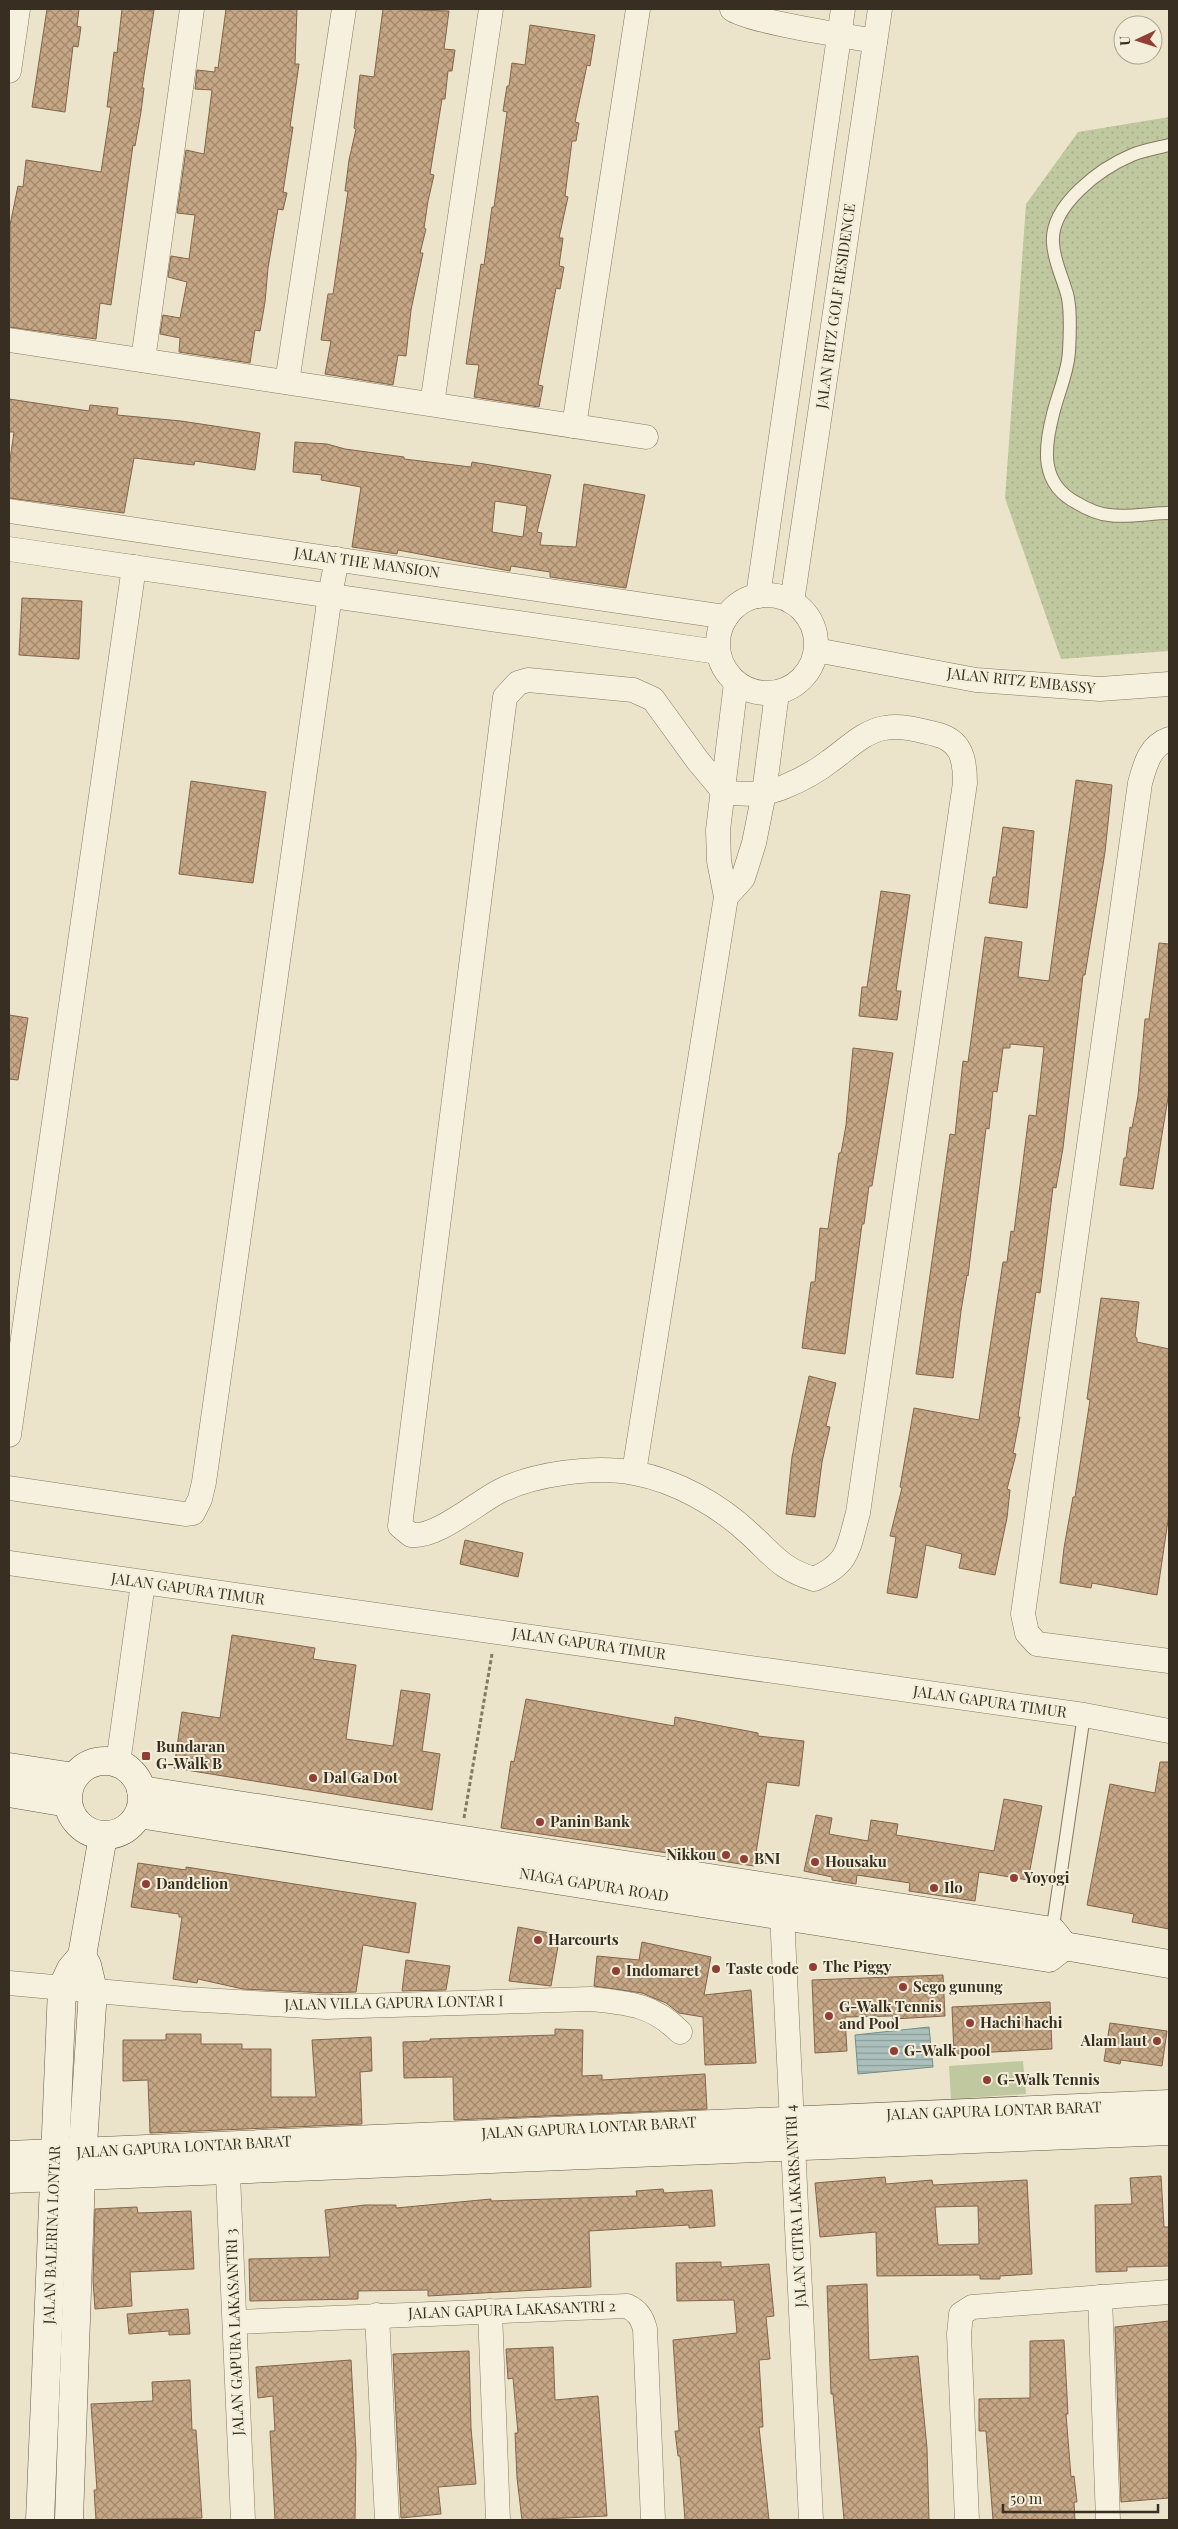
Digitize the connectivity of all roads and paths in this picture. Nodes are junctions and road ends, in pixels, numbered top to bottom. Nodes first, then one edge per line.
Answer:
1 (18, 9) edge
2 (192, 9) edge
3 (344, 9) edge
4 (491, 9) edge
5 (638, 9) edge
6 (732, 9) edge
7 (843, 9) edge
8 (880, 9) edge
9 (838, 35) junction
10 (875, 41) junction
11 (9, 71) edge
12 (1169, 145) edge
13 (9, 340) edge
14 (143, 360) junction
15 (288, 382) junction
16 (432, 404) junction
17 (574, 426) junction
18 (646, 436) dead end
19 (9, 511) edge
20 (1169, 513) edge
21 (9, 548) edge
22 (337, 559) junction
23 (134, 567) junction
24 (330, 595) junction
25 (758, 596) junction
26 (792, 602) junction
27 (726, 617) junction
28 (816, 650) junction
29 (718, 652) junction
30 (736, 683) junction
31 (1169, 684) edge
32 (777, 693) junction
33 (1169, 739) edge
34 (724, 792) junction
35 (764, 793) junction
36 (726, 897) junction
37 (9, 1435) edge
38 (634, 1472) junction
39 (9, 1488) edge
40 (9, 1563) edge
41 (143, 1582) junction
42 (496, 1631) junction
43 (1169, 1661) edge
44 (1084, 1715) junction
45 (1169, 1731) edge
46 (118, 1763) junction
47 (9, 1767) edge
48 (71, 1790) junction
49 (9, 1793) edge
50 (140, 1802) junction
51 (103, 1836) junction
52 (460, 1839) junction
53 (784, 1903) junction
54 (1055, 1945) junction
55 (82, 1956) junction
56 (1169, 1964) edge
57 (9, 1983) edge
58 (62, 1988) junction
59 (93, 1990) junction
60 (680, 2032) dead end
61 (1169, 2104) edge
62 (792, 2119) junction
63 (1169, 2131) edge
64 (793, 2147) junction
65 (9, 2155) edge
66 (228, 2157) junction
67 (82, 2164) junction
68 (55, 2165) junction
69 (9, 2179) edge
70 (1169, 2292) edge
71 (1100, 2297) junction
72 (490, 2311) junction
73 (377, 2315) junction
74 (235, 2322) junction
75 (40, 2520) edge
76 (69, 2520) edge
77 (243, 2520) edge
78 (387, 2520) edge
79 (498, 2520) edge
80 (653, 2520) edge
81 (811, 2520) edge
82 (967, 2520) edge
83 (1108, 2520) edge

1 - 11 street
2 - 14 street
3 - 15 street
4 - 16 street
5 - 17 street
6 - 9 street
7 - 9 street
8 - 10 street, JALAN RITZ GOLF RESIDENCE
9 - 10 street
9 - 25 street
10 - 26 street, JALAN RITZ GOLF RESIDENCE
12 - 20 lane
13 - 14 street
14 - 15 street
15 - 16 street
16 - 17 street
17 - 18 street
19 - 22 street, JALAN THE MANSION
21 - 23 street
22 - 24 street
22 - 27 street, JALAN THE MANSION
23 - 24 street
23 - 37 street
24 - 29 street
24 - 39 street
25 - 26 street
25 - 27 street
26 - 28 street
27 - 29 street
28 - 31 street, JALAN RITZ EMBASSY
28 - 32 street
29 - 30 street
30 - 32 street
30 - 34 street
32 - 35 street
33 - 43 street
34 - 35 street
34 - 36 street
34 - 38 street
35 - 36 street
35 - 38 street
36 - 38 street
40 - 41 street, JALAN GAPURA TIMUR
41 - 42 street, JALAN GAPURA TIMUR
41 - 46 street
42 - 44 street, JALAN GAPURA TIMUR
42 - 52 path
44 - 45 street, JALAN GAPURA TIMUR
44 - 54 lane
46 - 48 street
46 - 50 street
47 - 48 street
48 - 49 street
48 - 51 street
50 - 51 street
50 - 52 street, NIAGA GAPURA ROAD
50 - 53 street, NIAGA GAPURA ROAD
51 - 55 street, JALAN BALERINA LONTAR
52 - 53 street, NIAGA GAPURA ROAD
53 - 54 street, NIAGA GAPURA ROAD
53 - 62 street, JALAN CITRA LAKARSANTRI 4
54 - 56 street, NIAGA GAPURA ROAD
55 - 58 street, JALAN BALERINA LONTAR
55 - 59 street, JALAN BALERINA LONTAR
57 - 58 street, JALAN VILLA GAPURA LONTAR I
58 - 59 street, JALAN VILLA GAPURA LONTAR I
58 - 68 street, JALAN BALERINA LONTAR
59 - 60 street, JALAN VILLA GAPURA LONTAR I
59 - 67 street, JALAN BALERINA LONTAR
61 - 62 street, JALAN GAPURA LONTAR BARAT
62 - 64 street, JALAN CITRA LAKARSANTRI 4
62 - 66 street, JALAN GAPURA LONTAR BARAT
63 - 64 street, JALAN GAPURA LONTAR BARAT
64 - 66 street, JALAN GAPURA LONTAR BARAT
64 - 81 street, JALAN CITRA LAKARSANTRI 4
65 - 68 street, JALAN GAPURA LONTAR BARAT
66 - 67 street, JALAN GAPURA LONTAR BARAT
66 - 74 street, JALAN GAPURA LAKASANTRI 3
67 - 68 street, JALAN GAPURA LONTAR BARAT
67 - 76 street, JALAN BALERINA LONTAR
68 - 69 street, JALAN GAPURA LONTAR BARAT
68 - 75 street, JALAN BALERINA LONTAR
70 - 71 street
71 - 82 street
71 - 83 street
72 - 73 street, JALAN GAPURA LAKASANTRI 2
72 - 79 street
72 - 80 street, JALAN GAPURA LAKASANTRI 2
73 - 74 street, JALAN GAPURA LAKASANTRI 2
73 - 78 street
74 - 77 street, JALAN GAPURA LAKASANTRI 3

